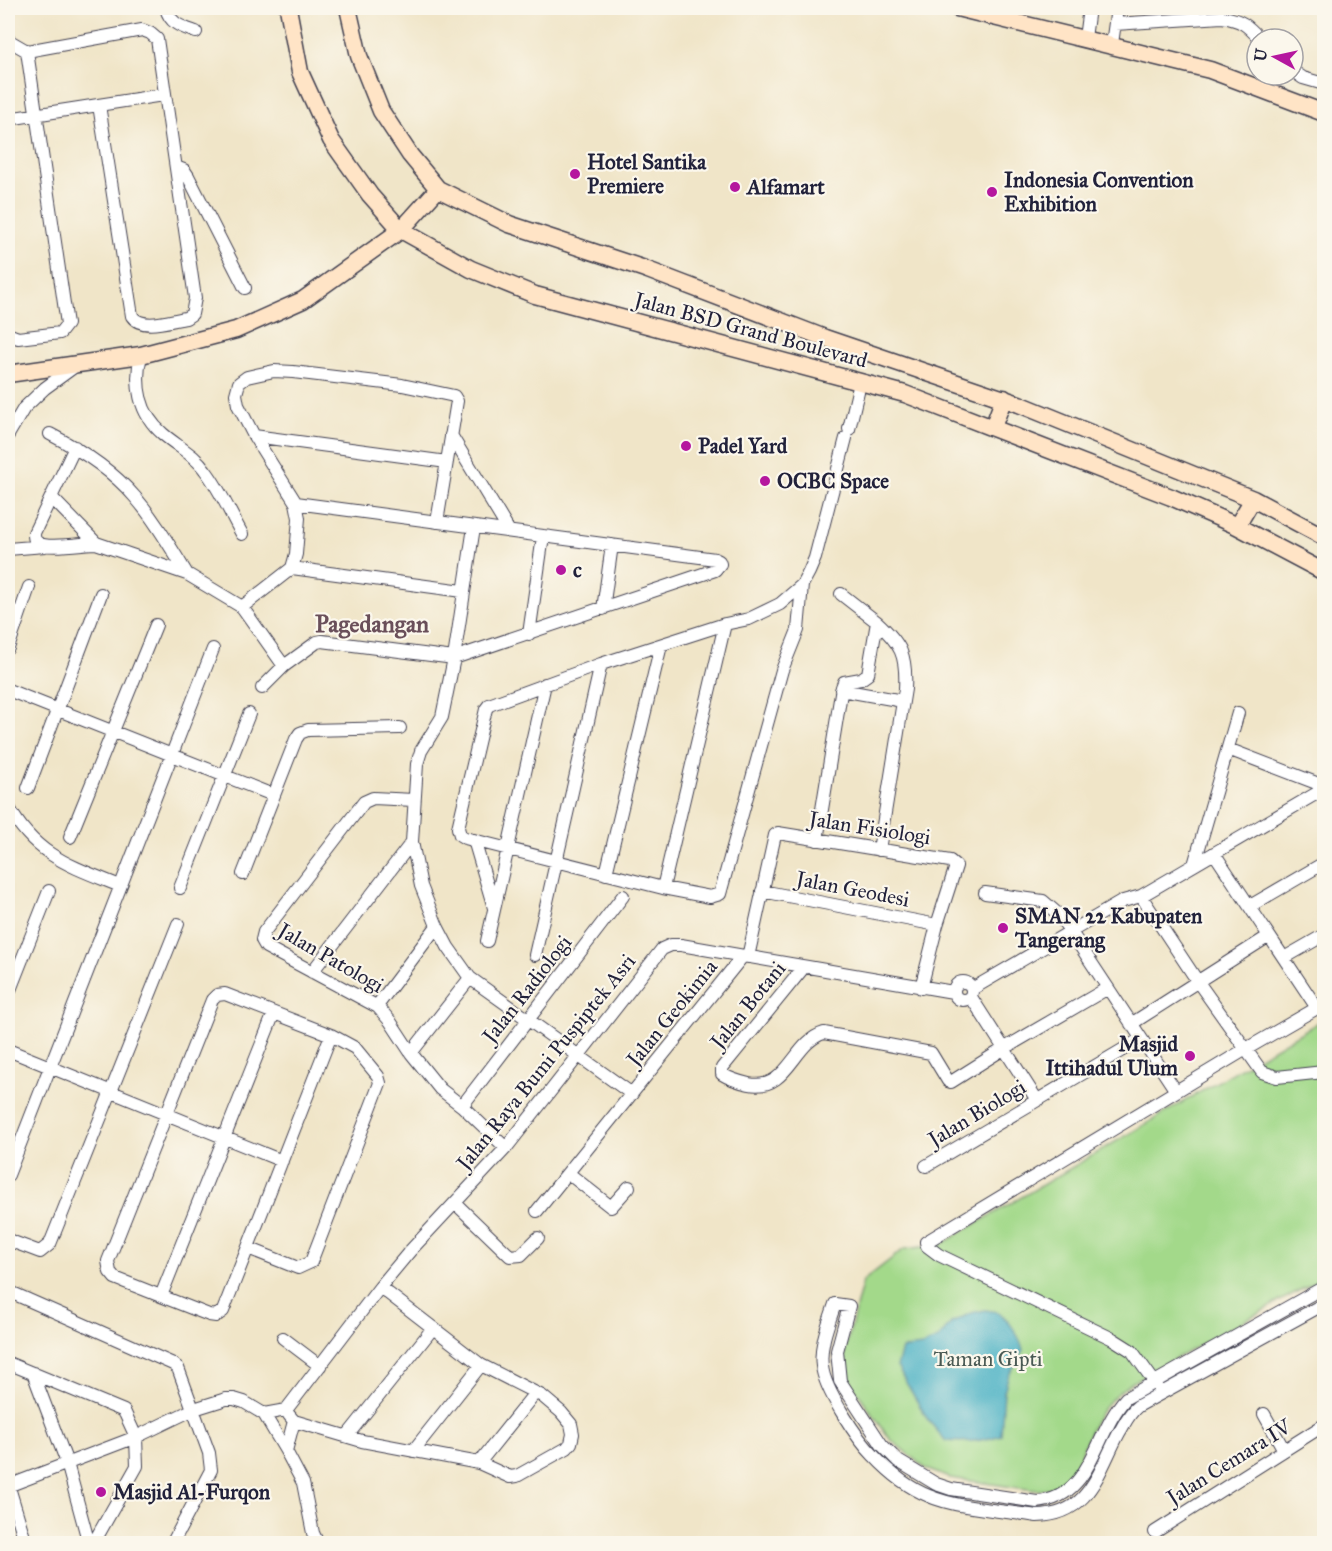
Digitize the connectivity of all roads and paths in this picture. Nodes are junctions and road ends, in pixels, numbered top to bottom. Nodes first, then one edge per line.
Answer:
1 (166, 8) edge
2 (288, 8) edge
3 (348, 8) edge
4 (957, 8) edge
5 (1089, 8) edge
6 (1117, 8) edge
7 (1115, 24) junction
8 (1248, 27) edge
9 (196, 32) dead end
10 (1085, 38) junction
11 (8, 40) edge
12 (1112, 44) junction
13 (27, 51) junction
14 (1305, 79) edge
15 (1324, 84) edge
16 (163, 95) junction
17 (99, 105) junction
18 (1324, 113) edge
19 (36, 115) junction
20 (8, 119) edge
21 (176, 167) junction
22 (438, 189) junction
23 (401, 230) junction
24 (245, 288) dead end
25 (8, 334) edge
26 (141, 355) junction
27 (79, 364) junction
28 (8, 374) edge
29 (860, 383) junction
30 (1004, 398) junction
31 (993, 427) junction
32 (50, 434) dead end
33 (8, 435) edge
34 (452, 435) junction
35 (254, 436) junction
36 (75, 447) junction
37 (447, 462) junction
38 (51, 497) junction
39 (1253, 499) junction
40 (296, 503) junction
41 (437, 522) junction
42 (1237, 526) junction
43 (474, 527) junction
44 (509, 531) junction
45 (242, 534) dead end
46 (543, 536) junction
47 (1324, 537) edge
48 (96, 543) junction
49 (612, 545) junction
50 (46, 546) junction
51 (8, 549) edge
52 (292, 568) junction
53 (1324, 572) edge
54 (188, 574) junction
55 (802, 585) junction
56 (29, 587) dead end
57 (463, 591) junction
58 (101, 594) dead end
59 (842, 594) dead end
60 (242, 607) junction
61 (603, 609) junction
62 (877, 622) junction
63 (725, 624) junction
64 (156, 625) dead end
65 (529, 634) junction
66 (661, 645) junction
67 (8, 648) edge
68 (213, 649) dead end
69 (454, 658) junction
70 (601, 664) junction
71 (284, 666) junction
72 (545, 684) junction
73 (262, 688) dead end
74 (8, 690) edge
75 (841, 690) junction
76 (903, 701) junction
77 (57, 711) junction
78 (1239, 713) dead end
79 (249, 714) dead end
80 (400, 728) dead end
81 (113, 732) junction
82 (1228, 749) junction
83 (171, 755) junction
84 (224, 776) junction
85 (28, 788) dead end
86 (1324, 788) edge
87 (273, 795) junction
88 (414, 800) junction
89 (8, 806) edge
90 (70, 837) dead end
91 (474, 840) junction
92 (817, 840) junction
93 (412, 842) junction
94 (508, 849) junction
95 (879, 850) junction
96 (1214, 853) junction
97 (556, 861) junction
98 (1324, 863) edge
99 (1194, 865) junction
100 (243, 874) dead end
101 (606, 874) junction
102 (120, 886) junction
103 (180, 888) dead end
104 (663, 888) junction
105 (49, 891) dead end
106 (762, 891) junction
107 (985, 893) dead end
108 (623, 896) dead end
109 (1141, 896) junction
110 (1250, 906) junction
111 (494, 909) junction
112 (177, 924) dead end
113 (938, 925) junction
114 (437, 926) junction
115 (1071, 932) junction
116 (1324, 935) edge
117 (1269, 936) junction
118 (487, 941) dead end
119 (535, 955) dead end
120 (745, 957) junction
121 (1284, 958) junction
122 (804, 967) junction
123 (312, 972) junction
124 (470, 978) junction
125 (1198, 982) junction
126 (921, 988) junction
127 (1108, 988) junction
128 (972, 993) junction
129 (8, 995) edge
130 (376, 1006) junction
131 (1321, 1006) edge
132 (274, 1013) junction
133 (528, 1020) junction
134 (1131, 1024) junction
135 (331, 1035) junction
136 (1141, 1039) junction
137 (1005, 1048) junction
138 (1246, 1049) junction
139 (8, 1050) edge
140 (411, 1053) junction
141 (578, 1055) junction
142 (50, 1067) junction
143 (1324, 1072) edge
144 (1176, 1091) junction
145 (111, 1092) junction
146 (632, 1094) junction
147 (1037, 1100) junction
148 (462, 1106) junction
149 (167, 1114) junction
150 (224, 1137) junction
151 (506, 1148) junction
152 (282, 1161) junction
153 (926, 1166) dead end
154 (568, 1173) junction
155 (8, 1175) edge
156 (629, 1187) dead end
157 (455, 1203) junction
158 (537, 1211) dead end
159 (538, 1238) dead end
160 (8, 1240) edge
161 (248, 1248) junction
162 (380, 1287) junction
163 (1324, 1287) edge
164 (8, 1291) edge
165 (161, 1296) junction
166 (1324, 1304) edge
167 (433, 1328) junction
168 (283, 1338) dead end
169 (8, 1363) edge
170 (482, 1365) junction
171 (320, 1366) junction
172 (33, 1373) junction
173 (1154, 1381) junction
174 (535, 1393) junction
175 (1162, 1393) junction
176 (194, 1409) junction
177 (286, 1410) junction
178 (264, 1414) junction
179 (1264, 1414) dead end
180 (294, 1421) junction
181 (1324, 1425) edge
182 (347, 1436) junction
183 (136, 1437) junction
184 (286, 1450) junction
185 (1284, 1450) junction
186 (414, 1451) junction
187 (67, 1463) junction
188 (479, 1463) junction
189 (8, 1486) edge
190 (1155, 1532) dead end
191 (26, 1544) edge
192 (91, 1544) edge
193 (172, 1544) edge
194 (318, 1544) edge

1 - 9 street
2 - 23 main road, Jalan BSD Grand Boulevard
3 - 22 main road, Jalan BSD Grand Boulevard
4 - 10 main road
5 - 10 street
6 - 7 street
7 - 8 street
7 - 12 street
10 - 12 main road
11 - 13 street
12 - 18 main road
13 - 16 street
13 - 19 street
14 - 15 street
16 - 17 street
16 - 21 street
17 - 19 street
17 - 21 street
19 - 20 street
19 - 25 street
21 - 24 street
22 - 23 main road
22 - 30 main road, Jalan BSD Grand Boulevard
23 - 26 main road
23 - 29 main road, Jalan BSD Grand Boulevard
26 - 27 main road
26 - 45 street
27 - 28 main road
27 - 33 street
29 - 31 main road, Jalan BSD Grand Boulevard
29 - 55 street
30 - 31 main road
30 - 39 main road, Jalan BSD Grand Boulevard
31 - 42 main road, Jalan BSD Grand Boulevard
32 - 36 street
34 - 35 street
34 - 37 street
34 - 44 street
35 - 37 street
35 - 40 street
36 - 38 street
36 - 54 street
37 - 41 street
38 - 48 street
38 - 50 street
39 - 42 main road
39 - 47 main road, Jalan BSD Grand Boulevard
40 - 41 street
40 - 52 street
41 - 43 street
42 - 53 main road, Jalan BSD Grand Boulevard
43 - 44 street
43 - 57 street, Jalan Geokimia
44 - 46 street
46 - 49 street
46 - 65 street
48 - 50 street
48 - 54 street
49 - 61 street
49 - 61 street
50 - 51 street
52 - 57 street
52 - 60 street
54 - 60 street
55 - 63 street
55 - 104 street
56 - 67 street
57 - 69 street, Jalan Geokimia
58 - 77 street
59 - 62 street
60 - 71 street
61 - 65 street
62 - 75 street
62 - 76 street
63 - 66 street
63 - 104 street
64 - 81 street
65 - 69 street
66 - 70 street
66 - 101 street
68 - 83 street
69 - 71 street
69 - 88 street, Jalan Geokimia
70 - 72 street
70 - 97 street
71 - 73 street
72 - 91 street
72 - 94 street
74 - 77 street
75 - 76 street
75 - 92 street
76 - 95 street
77 - 81 street
77 - 85 street
78 - 82 street
79 - 84 street
80 - 87 street
81 - 83 street
81 - 90 street
82 - 86 street
82 - 99 street
83 - 84 street
83 - 102 street
84 - 87 street
84 - 103 street
86 - 96 street
87 - 100 street
88 - 93 street, Jalan Geokimia
88 - 123 street, Jalan Patologi
89 - 102 street
91 - 94 street
91 - 111 street
92 - 95 street, Jalan Fisiologi
92 - 106 street, Jalan Fisiologi
93 - 114 street, Jalan Geokimia
93 - 123 street
94 - 97 street
94 - 111 street
95 - 113 street, Jalan Fisiologi
96 - 99 street
96 - 110 street
97 - 101 street
97 - 119 street
98 - 110 street
99 - 109 street
101 - 104 street
102 - 142 street
105 - 129 street
106 - 113 street, Jalan Geodesi
106 - 120 street, Jalan Fisiologi
107 - 115 street
108 - 133 street, Jalan Radiologi
109 - 115 street
109 - 125 street
110 - 117 street
111 - 118 street
112 - 145 street
113 - 126 street, Jalan Fisiologi
114 - 124 street, Jalan Geokimia
114 - 130 street
115 - 127 street
115 - 128 street
116 - 121 street
117 - 121 street
117 - 125 street
120 - 122 street, Jalan Raya Bumi Puspiptek Asri
120 - 141 street, Jalan Raya Bumi Puspiptek Asri
120 - 146 street, Jalan Geokimia
121 - 131 street
122 - 126 street, Jalan Raya Bumi Puspiptek Asri
122 - 137 street, Jalan Botani
123 - 130 street, Jalan Patologi
124 - 133 street, Jalan Geokimia
124 - 140 street
125 - 134 street
125 - 138 street
126 - 128 street, Jalan Raya Bumi Puspiptek Asri
127 - 134 street
127 - 137 street
128 - 137 street
130 - 140 street, Jalan Patologi
131 - 138 street
132 - 135 street
132 - 149 street
132 - 150 street
133 - 141 street, Jalan Geokimia
133 - 148 street, Jalan Radiologi
134 - 136 street
135 - 152 street
135 - 161 street
136 - 144 street
136 - 147 street, Jalan Biologi
137 - 147 street
138 - 143 street
138 - 144 street
139 - 142 street
140 - 148 street, Jalan Patologi
141 - 146 street, Jalan Geokimia
141 - 151 street, Jalan Raya Bumi Puspiptek Asri
142 - 145 street
142 - 155 street
144 - 173 street
145 - 149 street
145 - 160 street
146 - 154 street, Jalan Geokimia
147 - 153 street, Jalan Biologi
148 - 151 street, Jalan Patologi
149 - 150 street
149 - 165 street
150 - 152 street
150 - 165 street
151 - 157 street, Jalan Raya Bumi Puspiptek Asri
152 - 161 street
154 - 156 street
154 - 158 street, Jalan Geokimia
157 - 159 street
157 - 162 street, Jalan Raya Bumi Puspiptek Asri
161 - 165 street
162 - 167 street
162 - 171 street, Jalan Raya Bumi Puspiptek Asri
163 - 173 street
164 - 176 street
166 - 175 street
167 - 170 street
167 - 182 street
168 - 171 street
169 - 172 street
170 - 174 street
170 - 186 street
171 - 177 street, Jalan Raya Bumi Puspiptek Asri
172 - 183 street
172 - 187 street
173 - 175 street
173 - 175 street
174 - 188 street
174 - 188 street
176 - 178 street
176 - 183 street
176 - 193 street
177 - 178 street
177 - 180 street
178 - 184 street
179 - 185 street
180 - 182 street
180 - 184 street
181 - 185 street, Jalan Cemara IV
182 - 186 street
183 - 187 street
183 - 192 street
184 - 194 street
185 - 190 street, Jalan Cemara IV
186 - 188 street
187 - 189 street
187 - 192 street
189 - 191 street

